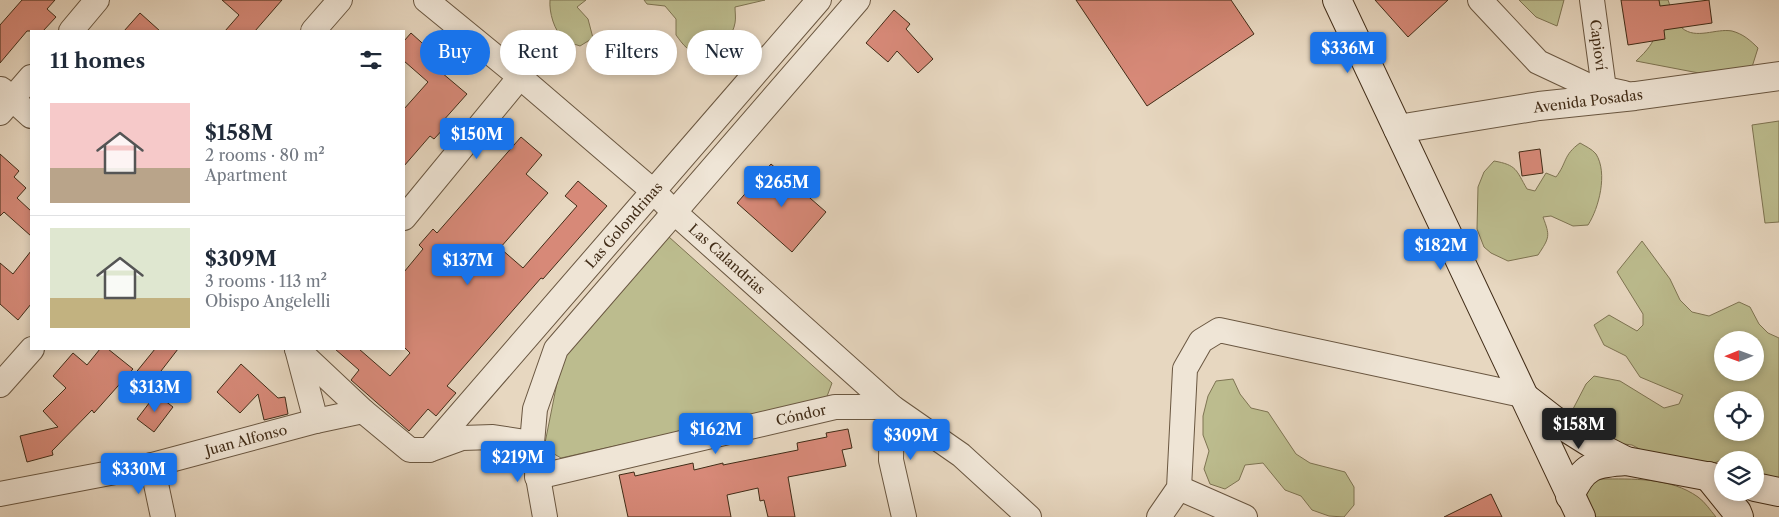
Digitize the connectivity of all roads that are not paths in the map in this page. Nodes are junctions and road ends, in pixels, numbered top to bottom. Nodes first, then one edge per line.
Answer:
1 (97, 0) edge
2 (340, 0) edge
3 (426, 0) edge
4 (819, 0) edge
5 (858, 0) edge
6 (1337, 0) edge
7 (1480, 0) edge
8 (1592, 0) edge
9 (72, 30) edge
10 (314, 30) edge
11 (1779, 76) edge
12 (520, 77) junction
13 (30, 78) edge
14 (1604, 89) junction
15 (1635, 96) junction
16 (4, 100) edge
17 (30, 115) edge
18 (1398, 129) junction
19 (653, 190) junction
20 (674, 212) junction
21 (405, 217) edge
22 (31, 350) edge
23 (297, 350) edge
24 (298, 350) edge
25 (0, 385) edge
26 (1522, 395) junction
27 (892, 407) junction
28 (363, 411) junction
29 (316, 421) junction
30 (532, 443) junction
31 (429, 450) junction
32 (1626, 462) junction
33 (152, 465) junction
34 (537, 477) junction
35 (1714, 478) edge
36 (1179, 488) junction
37 (1764, 489) edge
38 (1779, 492) edge
39 (0, 494) edge
40 (1730, 501) edge
41 (1576, 506) edge
42 (163, 517) edge
43 (545, 517) edge
44 (904, 517) edge
45 (1029, 517) edge
46 (1159, 517) edge
47 (1246, 517) edge
48 (1740, 517) edge

1 - 9 street
2 - 10 street
3 - 12 street, Las Calandrias
4 - 19 street, Las Golondrinas
5 - 20 street, Las Golondrinas
6 - 18 main road
7 - 14 street
8 - 14 street, Capioví
11 - 15 main road, Avenida Posadas
12 - 19 street, Las Calandrias
12 - 21 street
13 - 16 street
14 - 15 street
15 - 18 main road, Avenida Posadas
16 - 17 street
18 - 26 main road
19 - 20 street, Las Calandrias
19 - 31 street, Las Golondrinas
20 - 27 street, Las Calandrias
20 - 30 street, Las Golondrinas
22 - 25 street
23 - 29 street
24 - 28 street
26 - 32 main road
26 - 36 street
26 - 41 main road
27 - 34 street, Cóndor
27 - 44 street
27 - 45 street, Las Calandrias
28 - 29 street, Juan Alfonso
28 - 31 street
29 - 33 street, Juan Alfonso
30 - 31 street
30 - 34 street, Las Golondrinas
32 - 35 main road
32 - 41 main road
33 - 39 street, Juan Alfonso
33 - 42 street
34 - 43 street, Las Golondrinas
36 - 46 street
36 - 47 street
37 - 38 main road
40 - 48 main road

